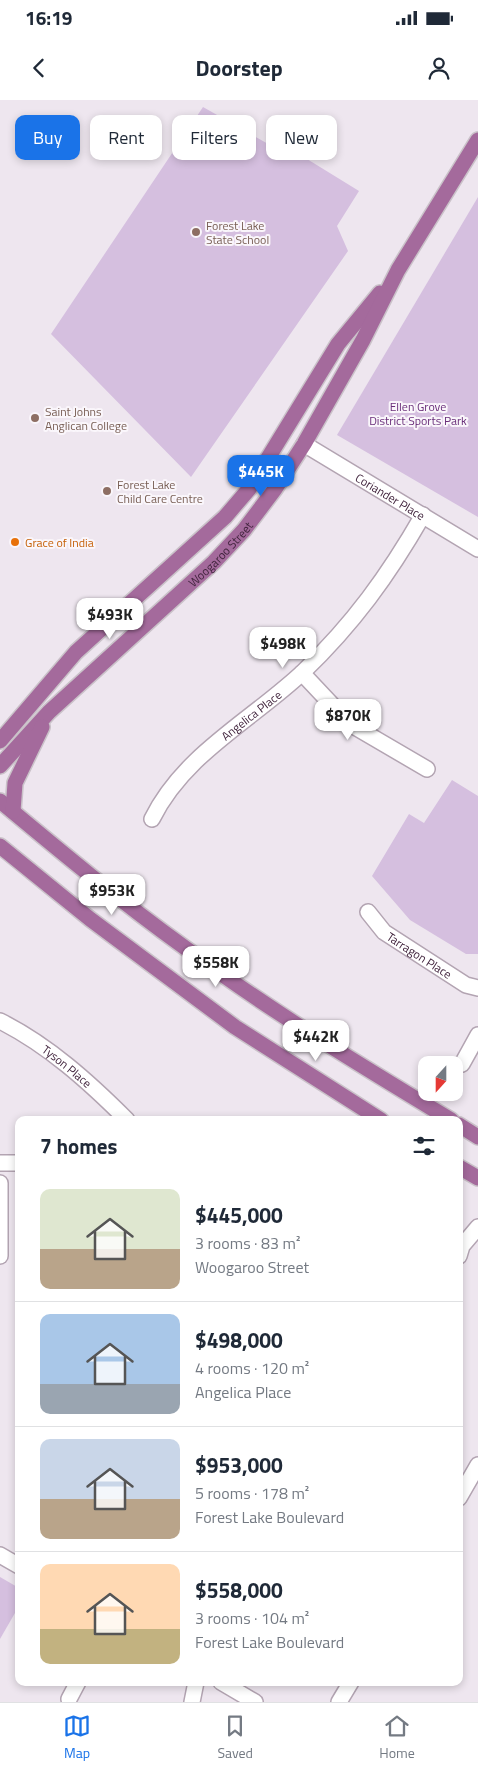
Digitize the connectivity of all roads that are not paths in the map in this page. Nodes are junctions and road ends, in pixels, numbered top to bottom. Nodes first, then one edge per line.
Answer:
1 (478, 140) edge
2 (398, 270) junction
3 (285, 433) junction
4 (304, 444) junction
5 (423, 516) junction
6 (478, 549) edge
7 (302, 673) junction
8 (50, 712) junction
9 (2, 737) edge
10 (0, 766) edge
11 (427, 769) dead end
12 (0, 801) edge
13 (13, 811) junction
14 (152, 820) dead end
15 (0, 846) edge
16 (368, 912) dead end
17 (478, 988) edge
18 (0, 1021) edge
19 (478, 1035) edge
20 (463, 1062) edge
21 (124, 1116) edge
22 (375, 1116) edge
23 (444, 1116) edge
24 (463, 1128) edge
25 (478, 1137) edge
26 (0, 1163) edge
27 (15, 1163) edge
28 (463, 1169) edge
29 (478, 1178) edge
30 (0, 1183) edge
31 (478, 1227) edge
32 (463, 1245) edge
33 (0, 1256) edge
34 (478, 1465) edge
35 (463, 1491) edge
36 (0, 1555) edge
37 (15, 1564) edge
38 (76, 1686) edge
39 (195, 1686) edge
40 (228, 1686) edge
41 (349, 1686) edge
42 (69, 1699) dead end
43 (192, 1702) edge
44 (255, 1702) edge
45 (339, 1702) edge

1 - 2 main road, Woogaroo Street
2 - 3 main road, Woogaroo Street
2 - 4 main road, Woogaroo Street
3 - 4 main road
3 - 9 main road, Woogaroo Street
4 - 5 street, Coriander Place
4 - 8 main road, Woogaroo Street
5 - 6 street, Coriander Place
5 - 7 street, Angelica Place
7 - 11 street
7 - 14 street, Angelica Place
8 - 10 main road, Woogaroo Street
8 - 13 main road
12 - 13 main road
13 - 23 main road
15 - 22 main road
16 - 17 street, Tarragon Place
18 - 21 street, Tyson Place
19 - 20 street
24 - 25 main road
26 - 27 street
28 - 29 main road
30 - 33 street
31 - 32 street
34 - 35 street
36 - 37 street
38 - 42 street
39 - 43 street
40 - 44 street
41 - 45 street

